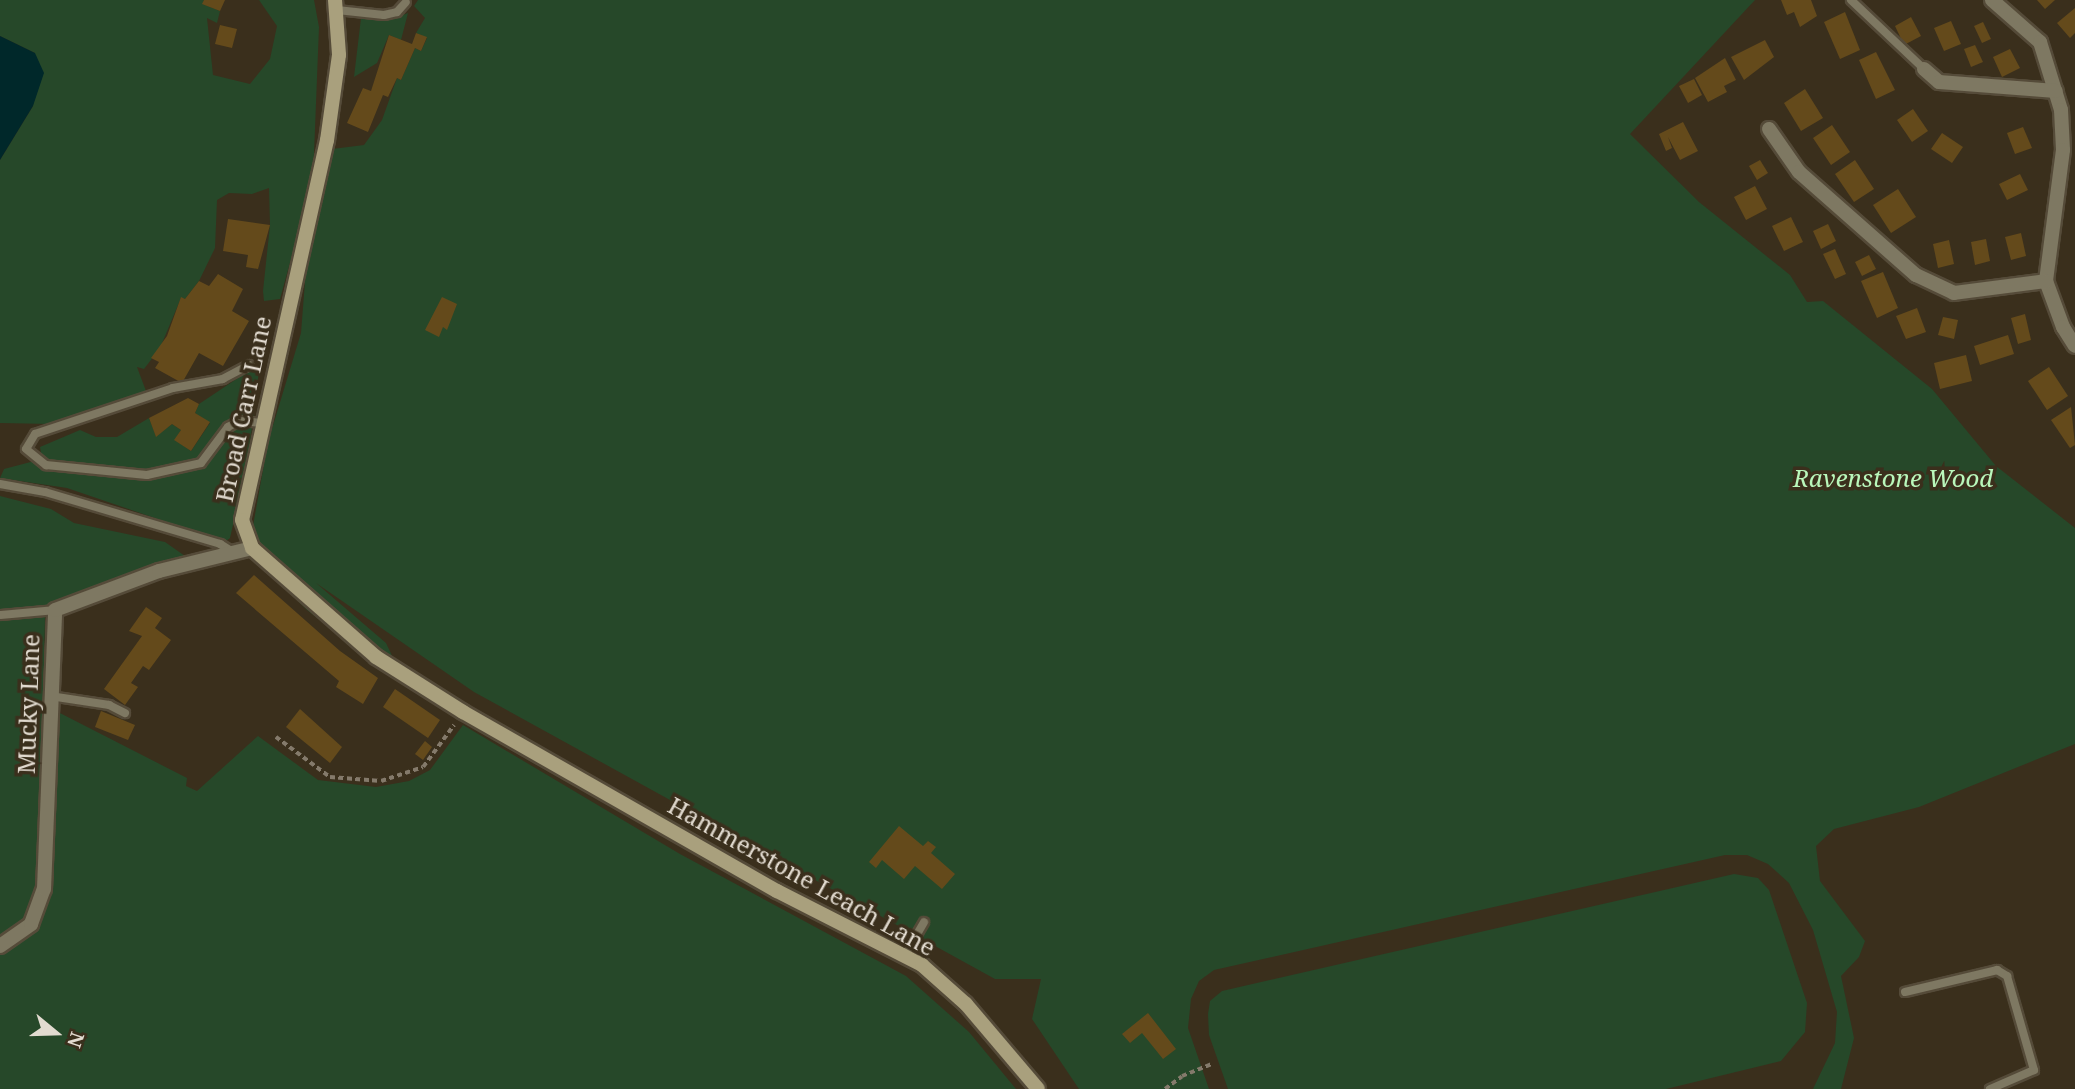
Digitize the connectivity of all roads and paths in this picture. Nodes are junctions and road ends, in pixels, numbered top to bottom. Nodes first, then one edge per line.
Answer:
1 (1851, 0) edge
2 (1992, 0) edge
3 (405, 2) dead end
4 (336, 5) edge
5 (1924, 69) joint
6 (2056, 91) junction
7 (1769, 129) dead end
8 (2069, 150) edge
9 (2046, 281) junction
10 (2075, 346) edge
11 (249, 365) dead end
12 (263, 423) junction
13 (0, 484) edge
14 (252, 548) junction
15 (233, 552) junction
16 (55, 610) junction
17 (0, 615) edge
18 (50, 696) junction
19 (463, 712) junction
20 (125, 713) dead end
21 (276, 737) dead end
22 (925, 922) dead end
23 (0, 946) edge
24 (905, 955) junction
25 (1905, 992) dead end
26 (1212, 1065) dead end
27 (1038, 1089) edge
28 (1165, 1089) edge
29 (1990, 1089) edge

1 - 5 lane
2 - 6 street
3 - 4 lane
4 - 12 street, Broad Carr Lane
5 - 6 street
6 - 8 street
7 - 9 street
8 - 9 street
9 - 10 street
11 - 12 lane
12 - 14 street, Broad Carr Lane
13 - 15 lane
14 - 15 street, Mucky Lane
14 - 19 street
15 - 16 street, Mucky Lane
16 - 17 lane
16 - 18 street, Mucky Lane
18 - 20 lane
18 - 23 street, Mucky Lane
19 - 21 path
19 - 24 street, Hammerstone Leach Lane
22 - 24 lane
24 - 27 street, Hammerstone Leach Lane
25 - 29 lane
26 - 28 path

